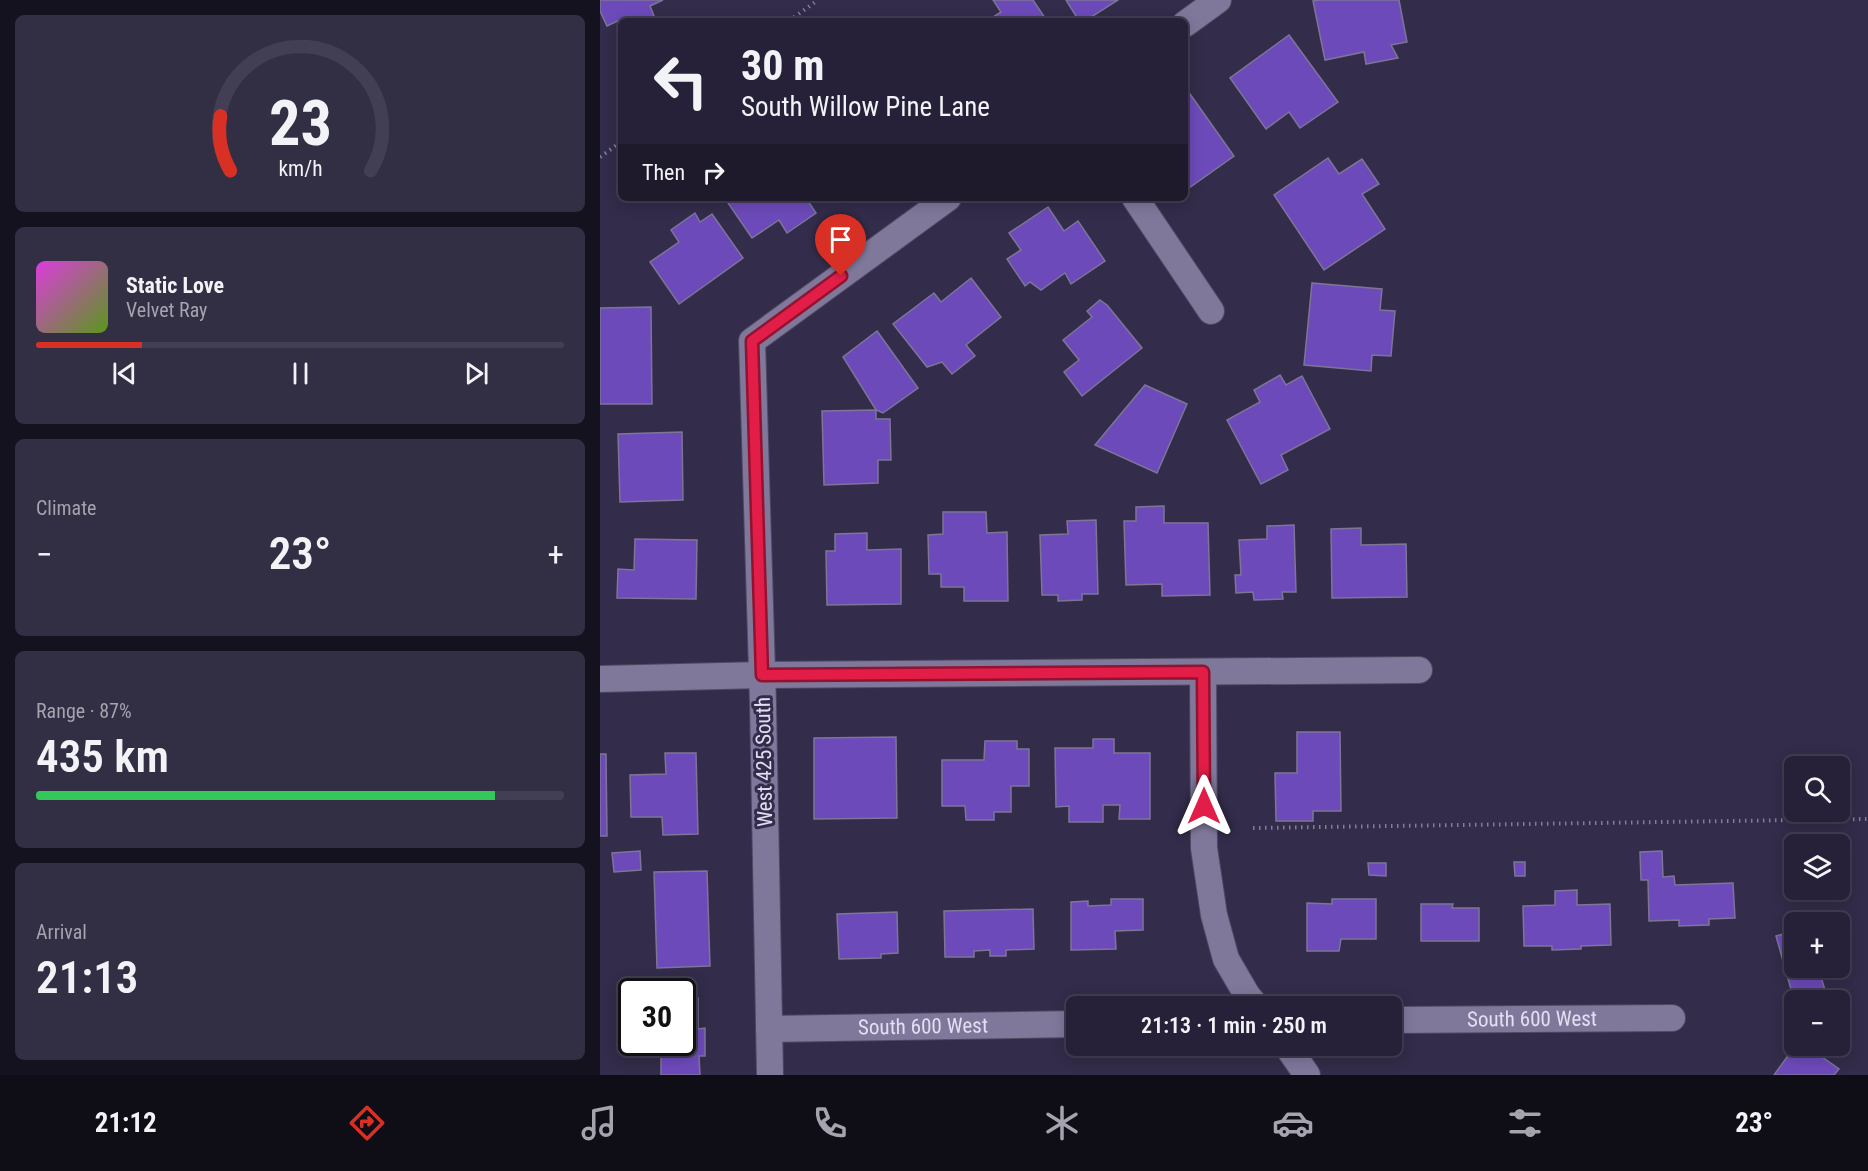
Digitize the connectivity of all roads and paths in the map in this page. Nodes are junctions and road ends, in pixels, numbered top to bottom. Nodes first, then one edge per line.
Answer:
1 (818, 0) edge
2 (1218, 0) edge
3 (793, 18) edge
4 (1188, 22) edge
5 (618, 144) edge
6 (600, 158) edge
7 (944, 201) edge
8 (1137, 201) edge
9 (1211, 311) dead end
10 (1419, 670) dead end
11 (1203, 672) junction
12 (762, 675) junction
13 (600, 679) edge
14 (1868, 819) edge
15 (1253, 828) dead end
16 (1247, 996) edge
17 (1672, 1018) dead end
18 (1402, 1020) edge
19 (1066, 1024) edge
20 (769, 1029) junction
21 (1294, 1056) edge
22 (770, 1075) edge
23 (1307, 1075) edge

1 - 3 path
2 - 4 street
5 - 6 path
7 - 12 street, West 425 South
8 - 9 street
10 - 11 street
11 - 12 street
11 - 16 street
12 - 13 street
12 - 20 street, West 425 South
14 - 15 path
17 - 18 street, South 600 West
19 - 20 street, South 600 West
20 - 22 street, West 425 South
21 - 23 street

